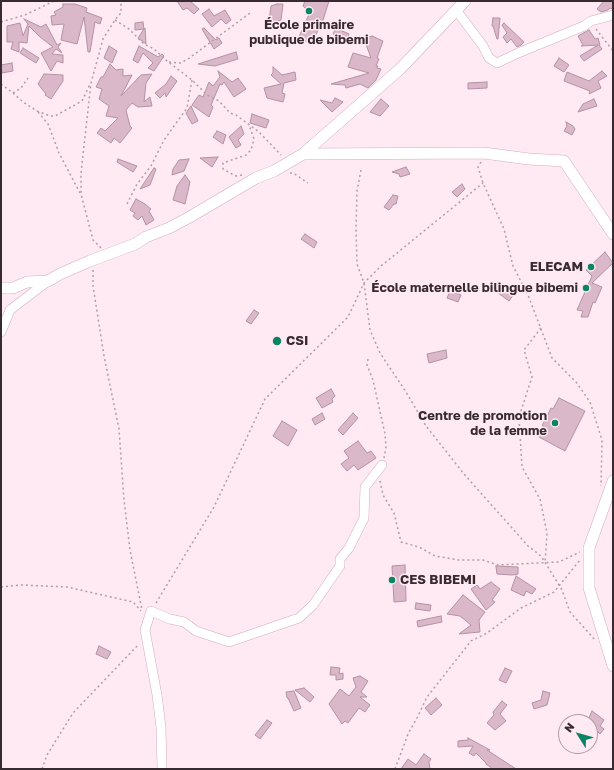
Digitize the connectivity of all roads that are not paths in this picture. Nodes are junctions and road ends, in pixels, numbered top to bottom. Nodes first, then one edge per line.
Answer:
1 (465, 1) edge
2 (456, 10) junction
3 (613, 15) edge
4 (303, 154) junction
5 (613, 234) edge
6 (48, 281) junction
7 (1, 288) edge
8 (1, 332) edge
9 (382, 464) road end
10 (613, 482) edge
11 (613, 666) edge
12 (162, 769) edge

1 - 2 main road
2 - 3 street
2 - 4 main road
4 - 5 main road
4 - 6 main road
6 - 7 main road
6 - 8 street
9 - 12 street
10 - 11 main road

